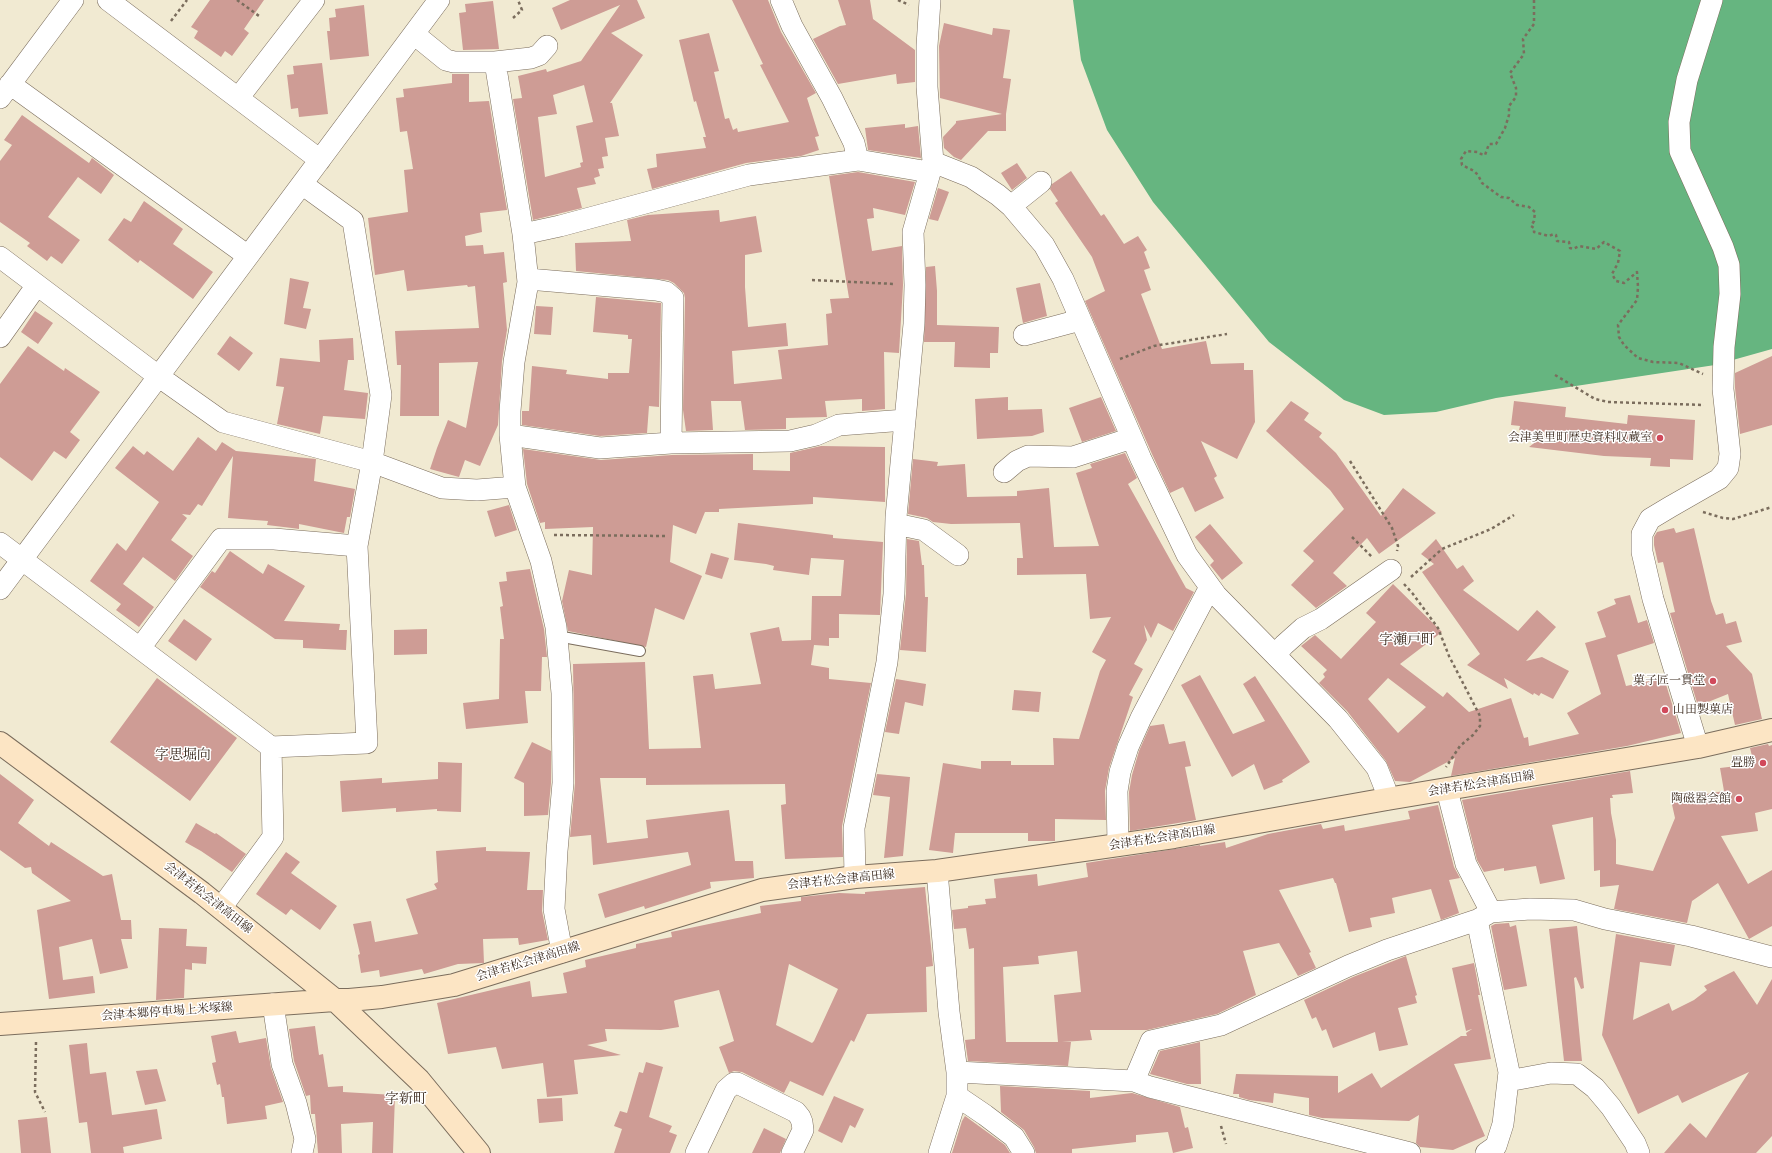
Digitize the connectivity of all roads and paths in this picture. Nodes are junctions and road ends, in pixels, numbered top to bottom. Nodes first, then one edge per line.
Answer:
1 (73, 0) edge
2 (108, 0) edge
3 (187, 0) edge
4 (237, 0) edge
5 (314, 0) edge
6 (439, 0) edge
7 (518, 0) edge
8 (781, 0) edge
9 (930, 0) edge
10 (1534, 0) edge
11 (1712, 0) edge
12 (259, 16) dead end
13 (513, 18) dead end
14 (414, 34) junction
15 (159, 38) junction
16 (547, 46) dead end
17 (496, 62) junction
18 (5, 91) edge
19 (239, 97) junction
20 (320, 160) junction
21 (858, 160) junction
22 (931, 167) junction
23 (1041, 182) dead end
24 (302, 184) junction
25 (1012, 206) junction
26 (523, 234) junction
27 (248, 256) junction
28 (0, 257) edge
29 (528, 279) junction
30 (812, 280) dead end
31 (37, 285) junction
32 (915, 285) junction
33 (1080, 320) junction
34 (1228, 334) dead end
35 (1024, 335) dead end
36 (0, 338) edge
37 (1101, 367) junction
38 (1555, 375) dead end
39 (158, 376) junction
40 (1723, 380) junction
41 (1725, 405) junction
42 (905, 420) junction
43 (510, 435) junction
44 (1132, 438) junction
45 (671, 443) junction
46 (1350, 461) dead end
47 (372, 462) junction
48 (1004, 472) dead end
49 (515, 487) junction
50 (1682, 500) junction
51 (1772, 506) edge
52 (1514, 516) dead end
53 (896, 524) junction
54 (532, 534) junction
55 (666, 536) dead end
56 (1352, 537) dead end
57 (0, 543) edge
58 (357, 546) junction
59 (958, 555) dead end
60 (22, 560) junction
61 (1397, 577) junction
62 (1210, 587) junction
63 (0, 589) edge
64 (557, 636) junction
65 (140, 648) junction
66 (640, 651) dead end
67 (1275, 655) junction
68 (1772, 730) edge
69 (0, 743) edge
70 (271, 747) junction
71 (1698, 747) junction
72 (1444, 791) junction
73 (1387, 799) junction
74 (1118, 845) junction
75 (937, 871) junction
76 (855, 877) junction
77 (221, 908) junction
78 (1484, 916) junction
79 (562, 952) junction
80 (1772, 957) edge
81 (335, 1000) junction
82 (273, 1004) junction
83 (36, 1021) junction
84 (0, 1024) edge
85 (957, 1072) junction
86 (1134, 1081) junction
87 (1508, 1081) junction
88 (957, 1096) junction
89 (45, 1112) dead end
90 (302, 1153) edge
91 (479, 1153) edge
92 (696, 1153) edge
93 (792, 1153) edge
94 (939, 1153) edge
95 (1024, 1153) edge
96 (1410, 1153) edge
97 (1486, 1153) edge
98 (1639, 1153) edge

1 - 18 street
2 - 15 street
3 - 15 path
4 - 12 path
5 - 19 street
6 - 14 street
7 - 13 path
8 - 21 street
9 - 22 street
10 - 40 path
11 - 40 street
14 - 17 street
14 - 20 street
15 - 19 street
16 - 17 street
17 - 26 street
18 - 27 street
19 - 20 street
20 - 24 street
21 - 22 street
21 - 26 street
22 - 25 street
22 - 32 street
23 - 25 street
24 - 27 street
24 - 47 street
25 - 33 street
26 - 29 street
27 - 39 street
28 - 31 street
29 - 43 street
29 - 45 street
30 - 32 path
31 - 36 street
31 - 39 street
32 - 42 street
33 - 35 street
33 - 37 street
34 - 37 path
37 - 44 street
38 - 41 path
39 - 47 street
39 - 60 street
40 - 41 street
41 - 50 street
42 - 45 street
42 - 53 street
43 - 45 street
43 - 49 street
44 - 48 street
44 - 62 street
46 - 61 path
47 - 49 street
47 - 58 street
49 - 54 street
50 - 51 path
50 - 71 street
52 - 61 path
53 - 59 street
53 - 76 street
54 - 55 path
54 - 64 street
56 - 61 path
57 - 60 street
58 - 65 street
58 - 70 street
60 - 63 street
60 - 65 street
61 - 67 street
61 - 72 path
62 - 67 street
62 - 74 street
64 - 66 lane
64 - 79 street
65 - 70 street
67 - 73 street
68 - 71 main road, 会津若松会津高田線
69 - 77 main road, 会津若松会津高田線
70 - 77 street
71 - 72 main road, 会津若松会津高田線
72 - 73 main road, 会津若松会津高田線
72 - 78 street
73 - 74 main road, 会津若松会津高田線
74 - 75 main road, 会津若松会津高田線
75 - 76 main road, 会津若松会津高田線
75 - 85 street
76 - 79 main road, 会津若松会津高田線
77 - 81 main road, 会津若松会津高田線
78 - 80 street
78 - 86 street
78 - 87 street
79 - 81 main road, 会津若松会津高田線
81 - 82 main road, 会津本郷停車場上米塚線
81 - 91 main road
82 - 83 main road, 会津本郷停車場上米塚線
82 - 90 street
83 - 84 main road, 会津本郷停車場上米塚線
83 - 89 path
85 - 86 street
85 - 88 street
86 - 96 street
87 - 97 street
87 - 98 street
88 - 94 street
88 - 95 street
92 - 93 street

